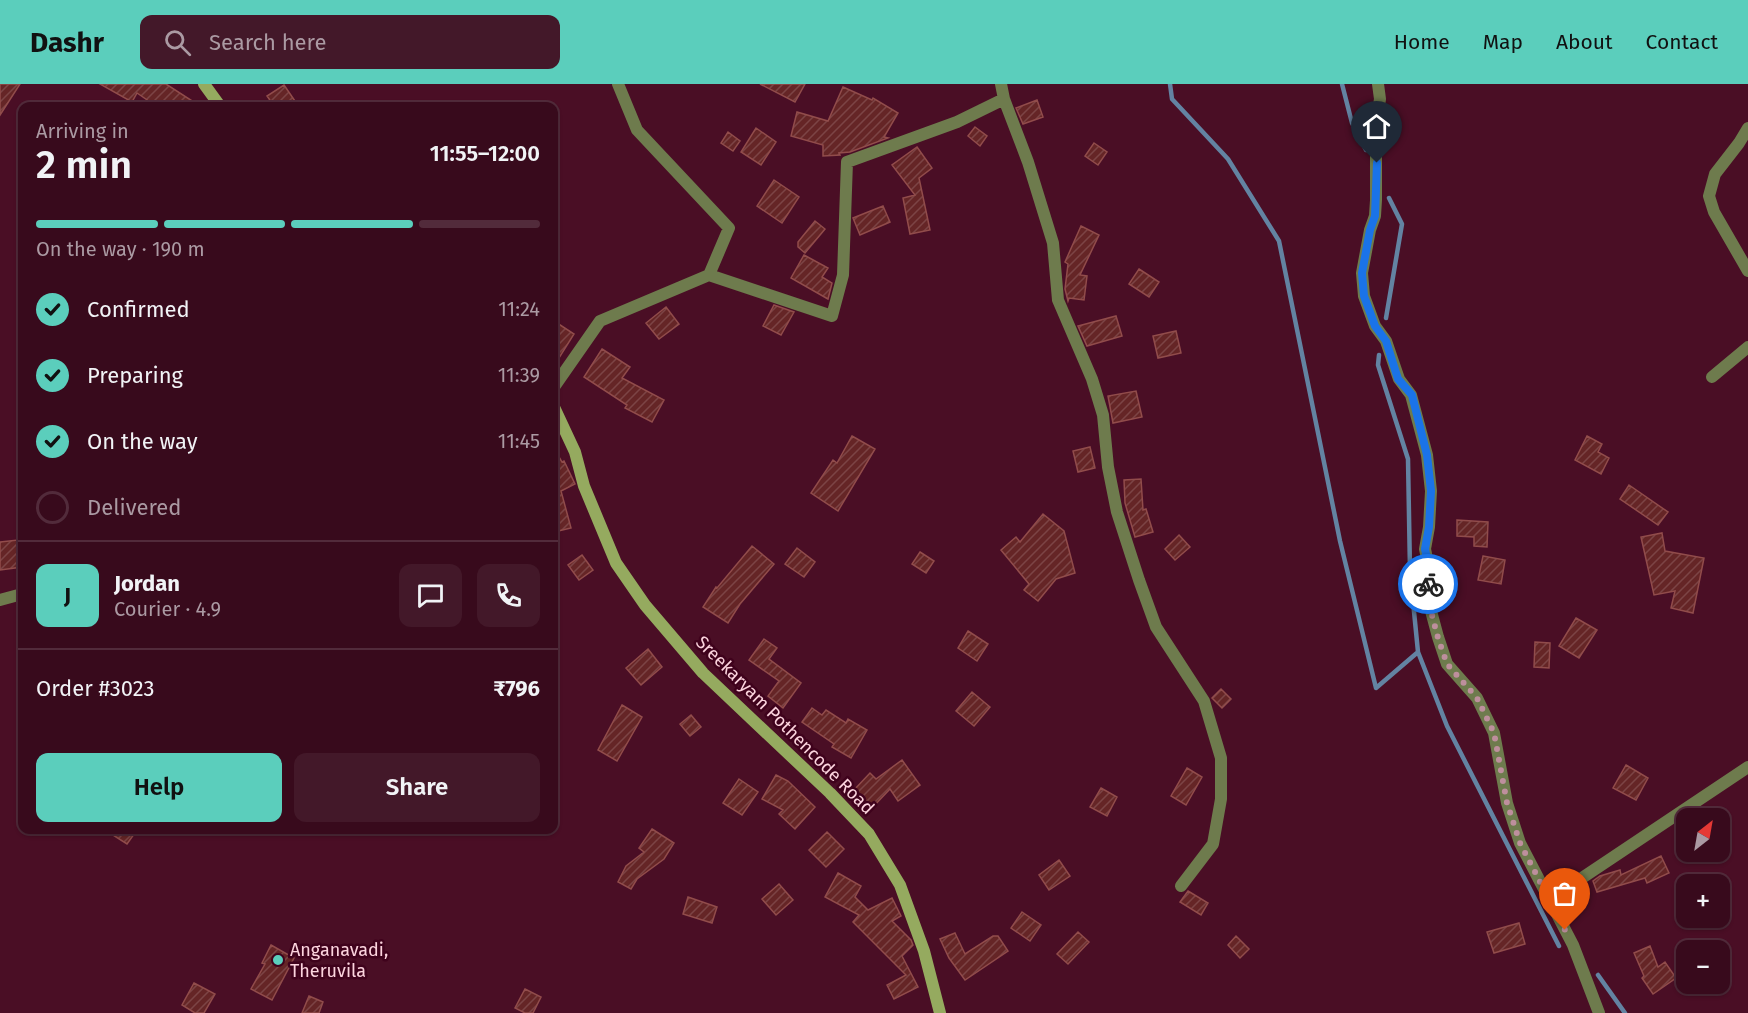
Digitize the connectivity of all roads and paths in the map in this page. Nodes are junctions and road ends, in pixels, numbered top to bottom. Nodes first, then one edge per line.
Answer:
1 (204, 84) edge
2 (618, 84) edge
3 (1001, 84) edge
4 (1378, 84) edge
5 (1004, 99) junction
6 (217, 102) edge
7 (1748, 128) edge
8 (1748, 271) edge
9 (709, 275) junction
10 (1748, 347) edge
11 (1712, 377) dead end
12 (558, 381) edge
13 (558, 416) edge
14 (18, 595) edge
15 (0, 600) edge
16 (1748, 767) edge
17 (1181, 886) dead end
18 (1549, 900) junction
19 (940, 1013) edge
20 (1599, 1013) edge

1 - 6 main road
2 - 9 street
3 - 5 street
4 - 18 street
5 - 9 street
5 - 17 street
7 - 8 street
9 - 12 street
10 - 11 street
13 - 19 main road, Sreekaryam Pothencode Road
14 - 15 street
16 - 18 street
18 - 20 street

